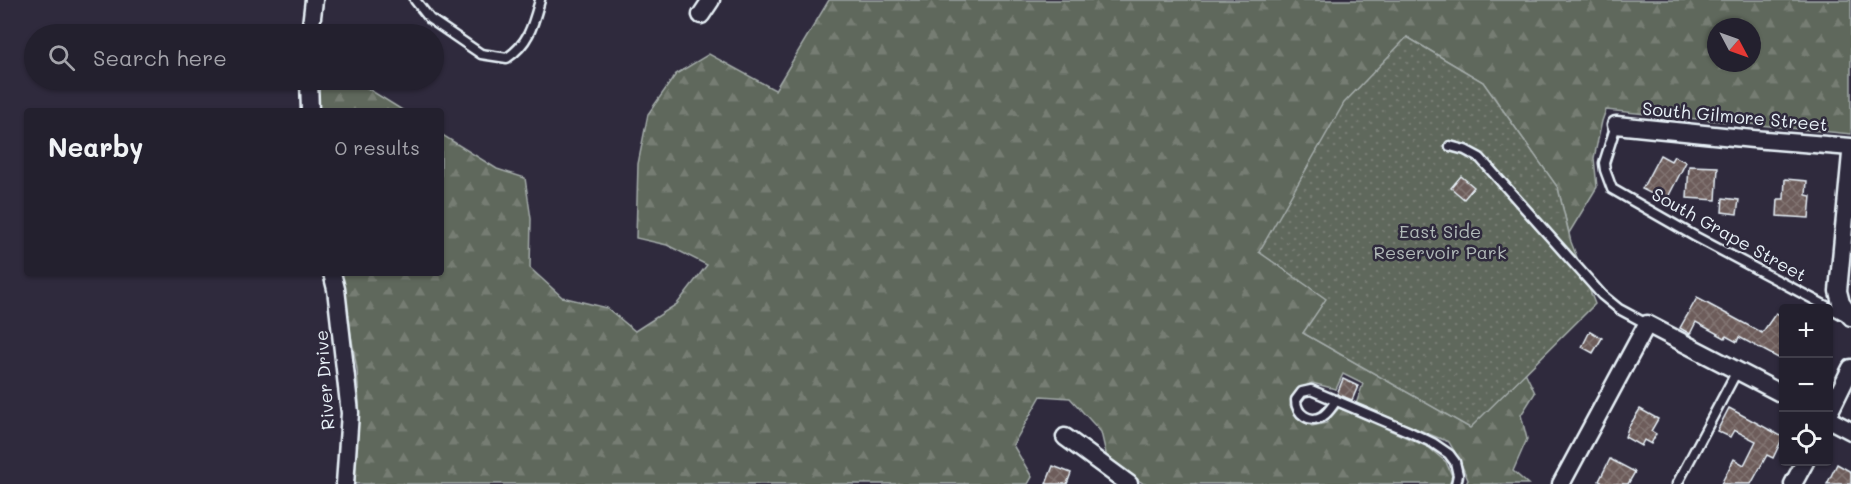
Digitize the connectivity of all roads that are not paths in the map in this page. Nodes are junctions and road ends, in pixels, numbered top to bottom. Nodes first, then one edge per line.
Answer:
1 (314, 0) edge
2 (415, 0) edge
3 (540, 0) edge
4 (711, 0) edge
5 (701, 15) dead end
6 (311, 24) edge
7 (437, 24) edge
8 (444, 28) edge
9 (309, 90) edge
10 (310, 108) edge
11 (1616, 125) joint
12 (1450, 146) dead end
13 (1851, 147) edge
14 (1851, 154) edge
15 (333, 276) edge
16 (1851, 318) edge
17 (1647, 324) junction
18 (1851, 368) edge
19 (1737, 371) junction
20 (1779, 392) edge
21 (1336, 401) junction
22 (1830, 412) edge
23 (1833, 420) edge
24 (1851, 430) edge
25 (1065, 436) dead end
26 (1803, 466) edge
27 (1110, 478) edge
28 (345, 484) edge
29 (1129, 484) edge
30 (1456, 484) edge
31 (1561, 484) edge
32 (1677, 484) edge
33 (1793, 484) edge

1 - 6 street
2 - 7 lane
3 - 8 lane
4 - 5 street
9 - 10 street
11 - 13 street, South Gilmore Street
11 - 16 lane, South Grape Street
12 - 17 lane
14 - 16 street
15 - 28 street, River Drive
17 - 19 street
17 - 31 street
18 - 22 street
19 - 20 street
19 - 32 lane
21 - 21 lane
21 - 30 lane
23 - 24 street
25 - 27 street
26 - 33 street
27 - 29 street

